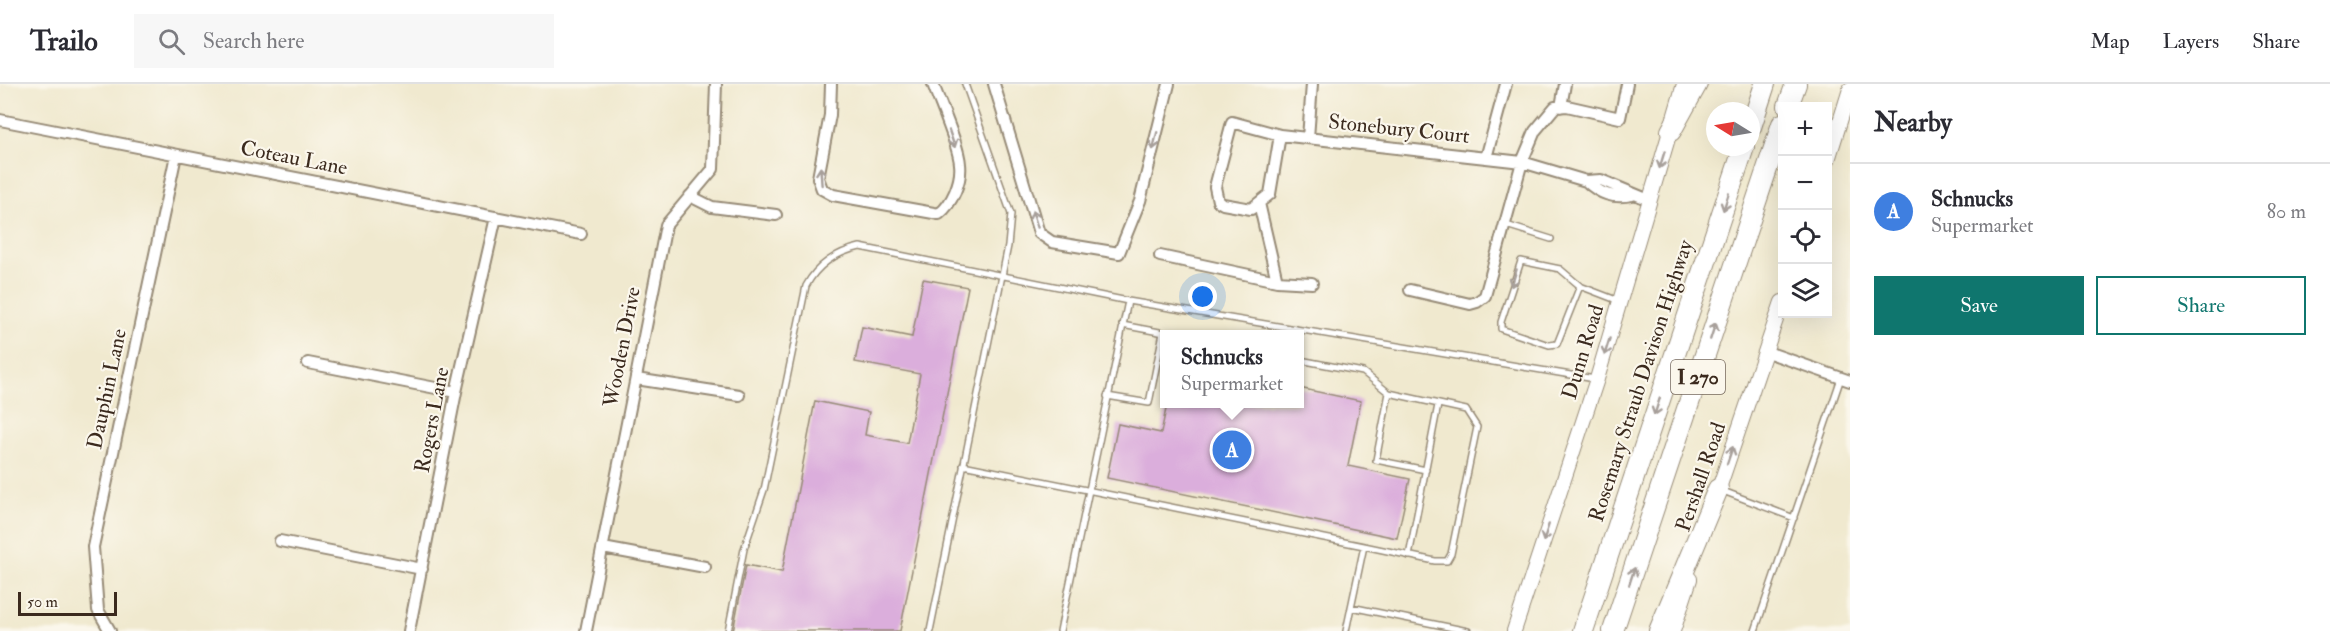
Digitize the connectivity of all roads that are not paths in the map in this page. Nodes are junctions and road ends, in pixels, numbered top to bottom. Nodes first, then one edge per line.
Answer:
1 (716, 84) edge
2 (831, 84) edge
3 (933, 84) edge
4 (964, 84) edge
5 (994, 84) edge
6 (1169, 84) edge
7 (1312, 84) edge
8 (1506, 84) edge
9 (1565, 84) edge
10 (1627, 84) edge
11 (1684, 84) edge
12 (1696, 84) edge
13 (1765, 84) edge
14 (1796, 84) edge
15 (1850, 89) edge
16 (1759, 102) edge
17 (1789, 102) edge
18 (1561, 107) junction
19 (0, 120) edge
20 (1671, 131) junction
21 (1280, 135) junction
22 (1778, 136) edge
23 (1308, 138) junction
24 (176, 154) junction
25 (1741, 156) edge
26 (1828, 156) edge
27 (1486, 158) junction
28 (1522, 162) junction
29 (690, 196) junction
30 (1649, 200) junction
31 (1258, 202) junction
32 (776, 215) dead end
33 (496, 218) junction
34 (1506, 225) junction
35 (581, 234) dead end
36 (1551, 240) dead end
37 (1160, 256) dead end
38 (1002, 274) junction
39 (1277, 281) junction
40 (1312, 283) dead end
41 (1577, 284) junction
42 (1410, 290) dead end
43 (1128, 300) junction
44 (1621, 302) junction
45 (1778, 315) edge
46 (1122, 325) junction
47 (1160, 332) edge
48 (1160, 348) edge
49 (1767, 352) junction
50 (1304, 361) edge
51 (308, 363) dead end
52 (1597, 379) junction
53 (636, 380) junction
54 (1846, 380) edge
55 (456, 392) junction
56 (1389, 393) junction
57 (739, 394) dead end
58 (1107, 396) junction
59 (1438, 405) junction
60 (963, 465) junction
61 (1426, 470) junction
62 (1718, 489) junction
63 (1088, 490) junction
64 (1794, 518) junction
65 (280, 541) dead end
66 (1364, 546) junction
67 (603, 548) junction
68 (1409, 556) junction
69 (705, 567) dead end
70 (422, 569) junction
71 (1351, 607) junction
72 (110, 631) edge
73 (409, 631) edge
74 (586, 631) edge
75 (728, 631) edge
76 (930, 631) edge
77 (1060, 631) edge
78 (1346, 631) edge
79 (1468, 631) edge
80 (1514, 631) edge
81 (1583, 631) edge
82 (1613, 631) edge
83 (1659, 631) edge
84 (1673, 631) edge
85 (1755, 631) edge

1 - 29 street, Wooden Drive
3 -> 2 street
4 - 38 lane
6 -> 5 street
7 - 23 street, Stonebury Court
8 - 27 street, Stonebury Court
9 - 18 street
10 - 18 street
11 - 20 street, Dunn Road
12 - 20 highway
13 - 16 highway
14 - 17 highway
15 - 26 street
18 - 28 street
19 - 24 street, Coteau Lane
20 -> 30 street, Dunn Road
21 - 23 street, Stonebury Court
21 - 31 street
21 - 31 street, Stonebury Court
82 -> 22 highway, I 270
23 - 27 street, Stonebury Court
24 - 33 street, Coteau Lane
24 - 72 street, Dauphin Lane
25 -> 81 highway, Rosemary Straub Davison Highway / I 270
27 - 28 street, Stonebury Court
28 - 30 street, Stonebury Court
28 - 34 street
29 - 32 street
29 - 53 street, Wooden Drive
30 - 44 street, Dunn Road
31 - 39 street
33 - 35 street, Coteau Lane
33 - 55 street, Rogers Lane
34 - 36 lane
34 - 42 street
37 - 39 street
38 - 43 lane
38 - 60 lane
38 - 75 lane
39 - 40 street
41 -> 41 lane
41 - 44 lane
43 - 46 lane
43 - 52 lane
44 -> 52 street, Dunn Road
45 - 49 street, Pershall Road
46 - 47 lane
46 - 58 lane
48 - 58 lane
49 - 54 street
62 -> 49 street, Pershall Road
50 - 56 lane
51 - 55 street
52 -> 80 street, Dunn Road
53 - 57 street
53 - 67 street, Wooden Drive
54 - 64 lane
55 - 70 street, Rogers Lane
56 - 59 lane
56 - 61 lane
58 - 63 lane
59 - 61 lane
59 - 68 lane
60 - 63 lane
60 - 76 lane
61 - 68 lane
62 - 64 lane
62 - 83 highway
62 - 84 street, Pershall Road
63 - 66 lane
63 - 77 lane
64 - 85 lane
65 - 70 street
66 - 68 lane
66 - 71 lane
67 - 69 street
67 - 74 street, Wooden Drive
70 - 73 street, Rogers Lane
71 - 78 lane
71 - 79 lane

